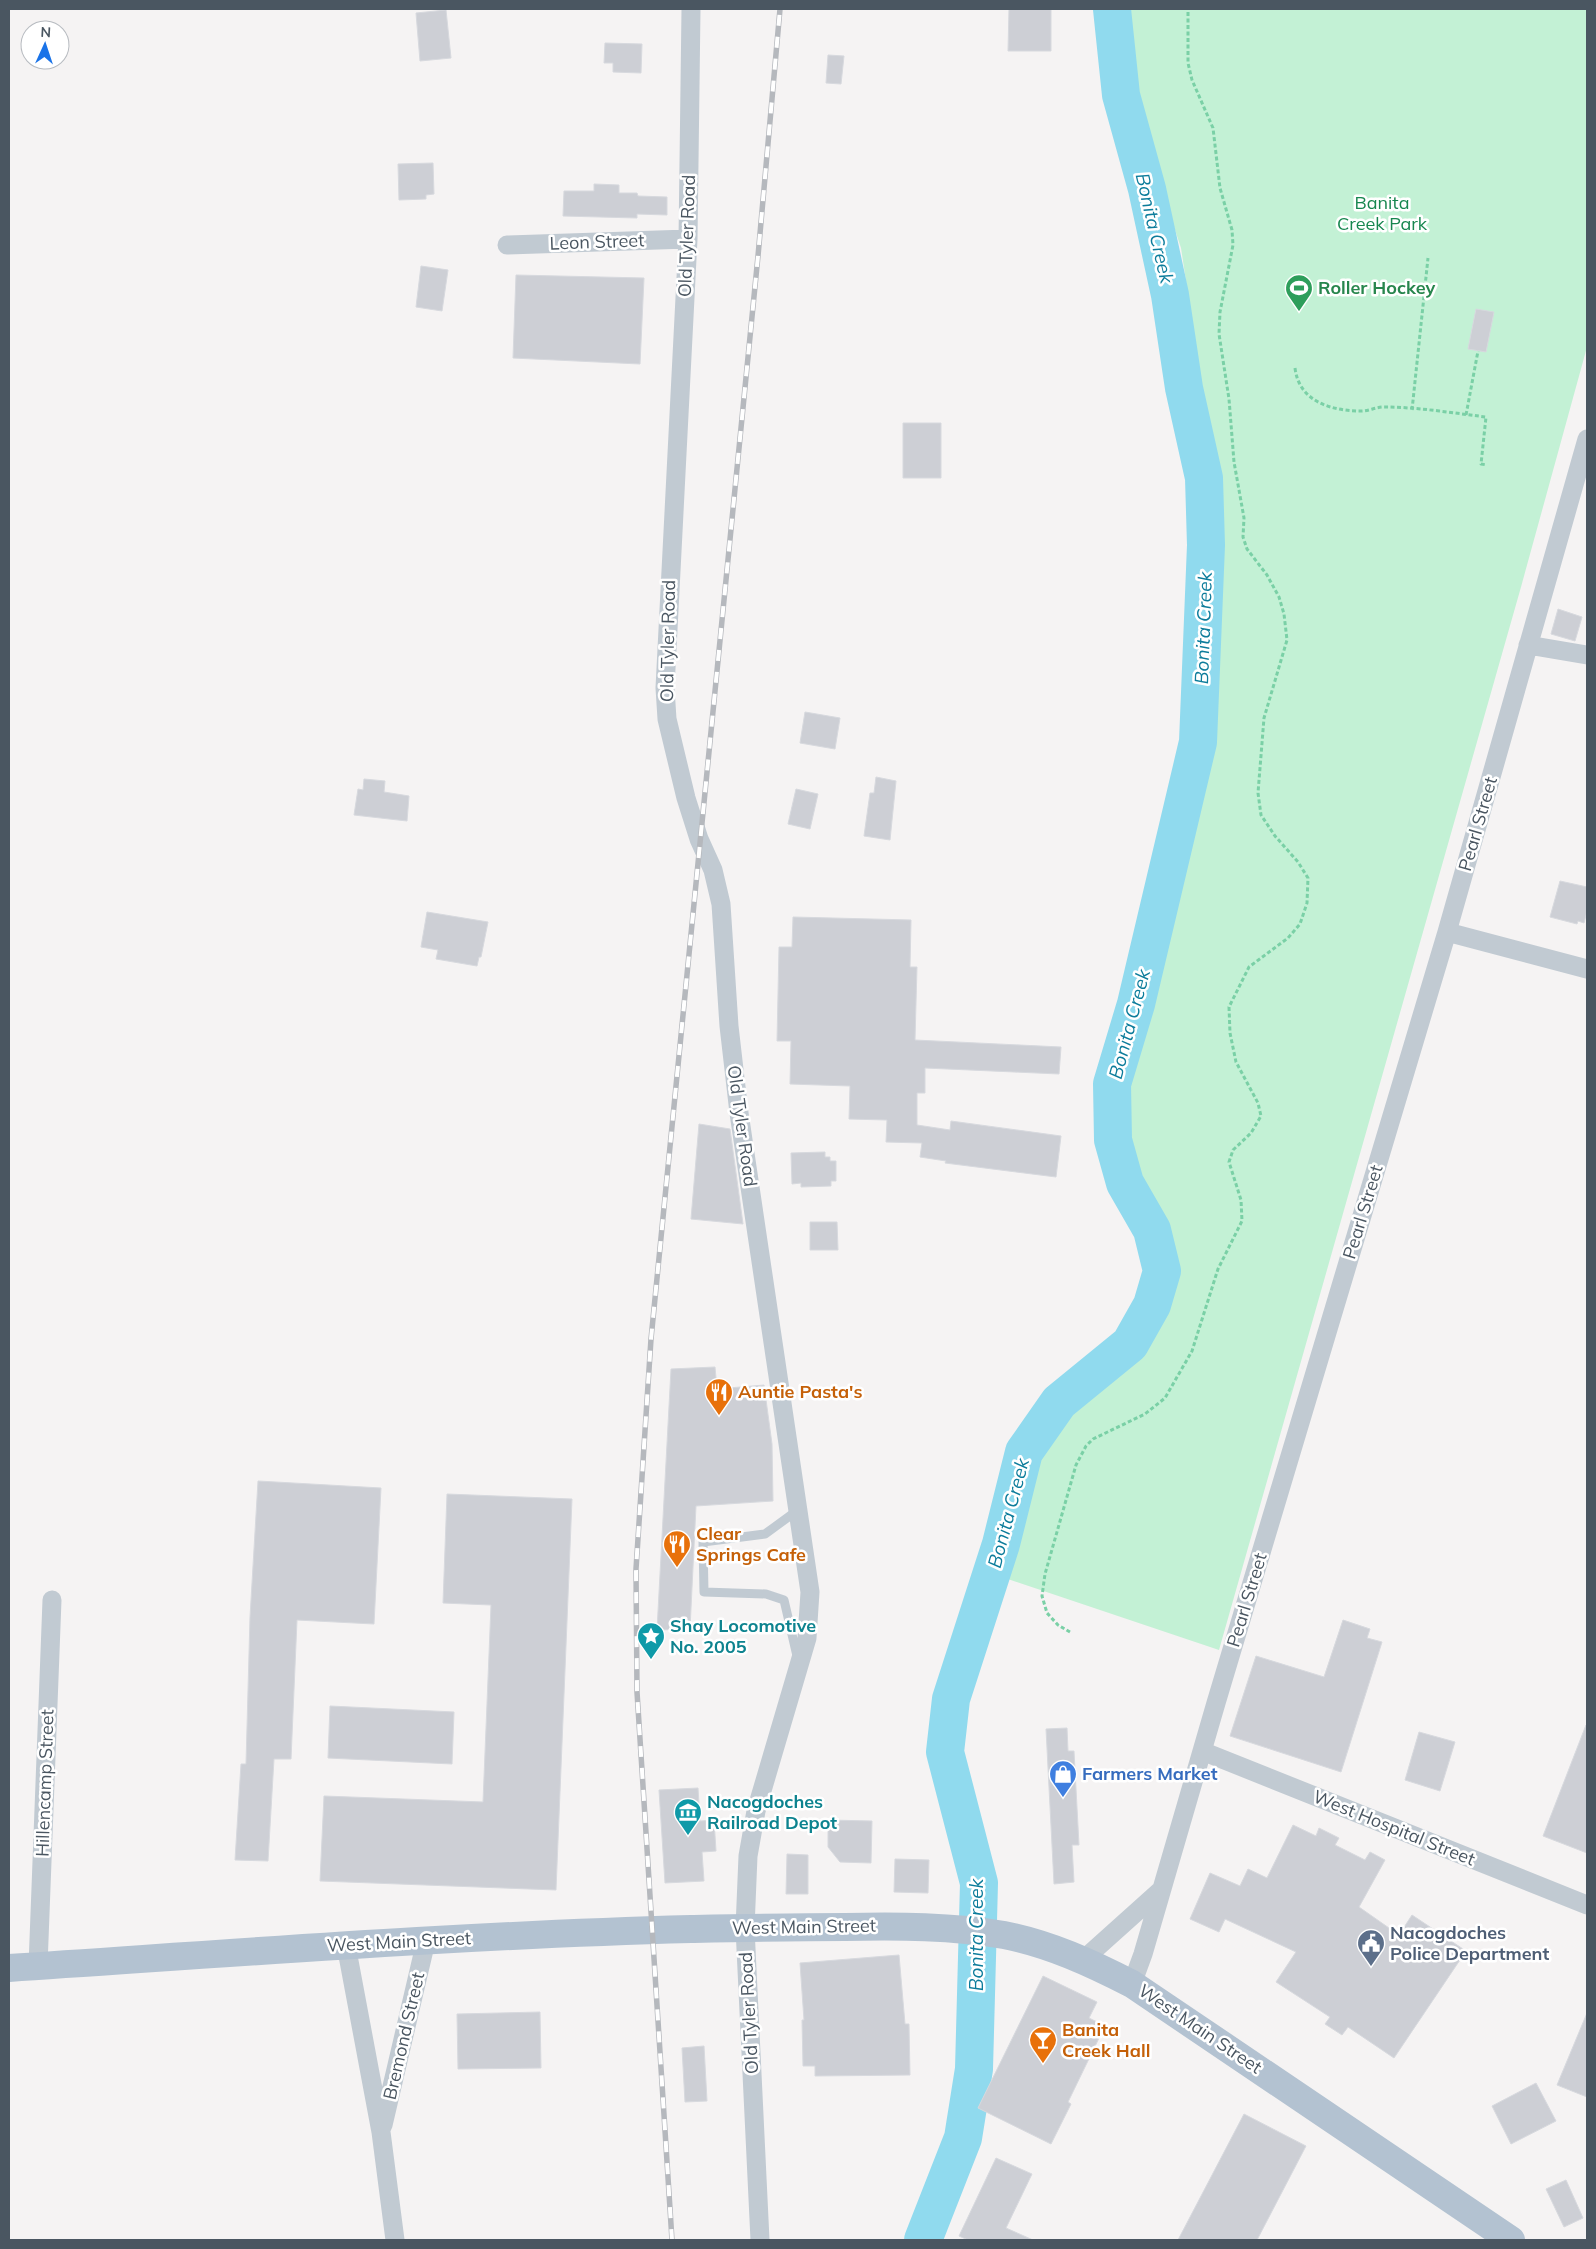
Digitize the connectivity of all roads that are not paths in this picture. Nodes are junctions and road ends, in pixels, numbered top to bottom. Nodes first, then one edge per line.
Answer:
1 (691, 9) edge
2 (688, 239) junction
3 (507, 245) dead end
4 (1587, 439) edge
5 (1528, 645) junction
6 (1587, 655) edge
7 (1447, 932) junction
8 (1587, 969) edge
9 (799, 1510) junction
10 (52, 1600) dead end
11 (800, 1668) junction
12 (1202, 1751) junction
13 (1161, 1890) junction
14 (1587, 1905) edge
15 (745, 1928) junction
16 (426, 1941) junction
17 (346, 1945) junction
18 (1083, 1960) junction
19 (38, 1966) junction
20 (9, 1968) edge
21 (1132, 1984) junction
22 (381, 2132) junction
23 (395, 2240) edge
24 (760, 2240) edge
25 (1512, 2240) edge

1 - 2 street, Old Tyler Road
2 - 3 street, Leon Street
2 - 9 street, Old Tyler Road
4 - 5 street, Pearl Street
5 - 6 street
5 - 7 street, Pearl Street
7 - 8 street
7 - 12 street, Pearl Street
9 - 11 street, Old Tyler Road
9 - 11 lane
10 - 19 street, Hillencamp Street
11 - 15 street, Old Tyler Road
12 - 13 street, Pearl Street
12 - 14 street, West Hospital Street
13 - 18 street
13 - 21 street, Pearl Street
15 - 16 main road, West Main Street
15 - 18 main road, West Main Street
15 - 24 street, Old Tyler Road
16 - 17 main road, West Main Street
16 - 22 street, Bremond Street
17 - 19 main road, West Main Street
17 - 22 street, Bremond Street
18 - 21 main road, West Main Street
19 - 20 main road, West Main Street
21 - 25 main road, West Main Street
22 - 23 street, Bremond Street

